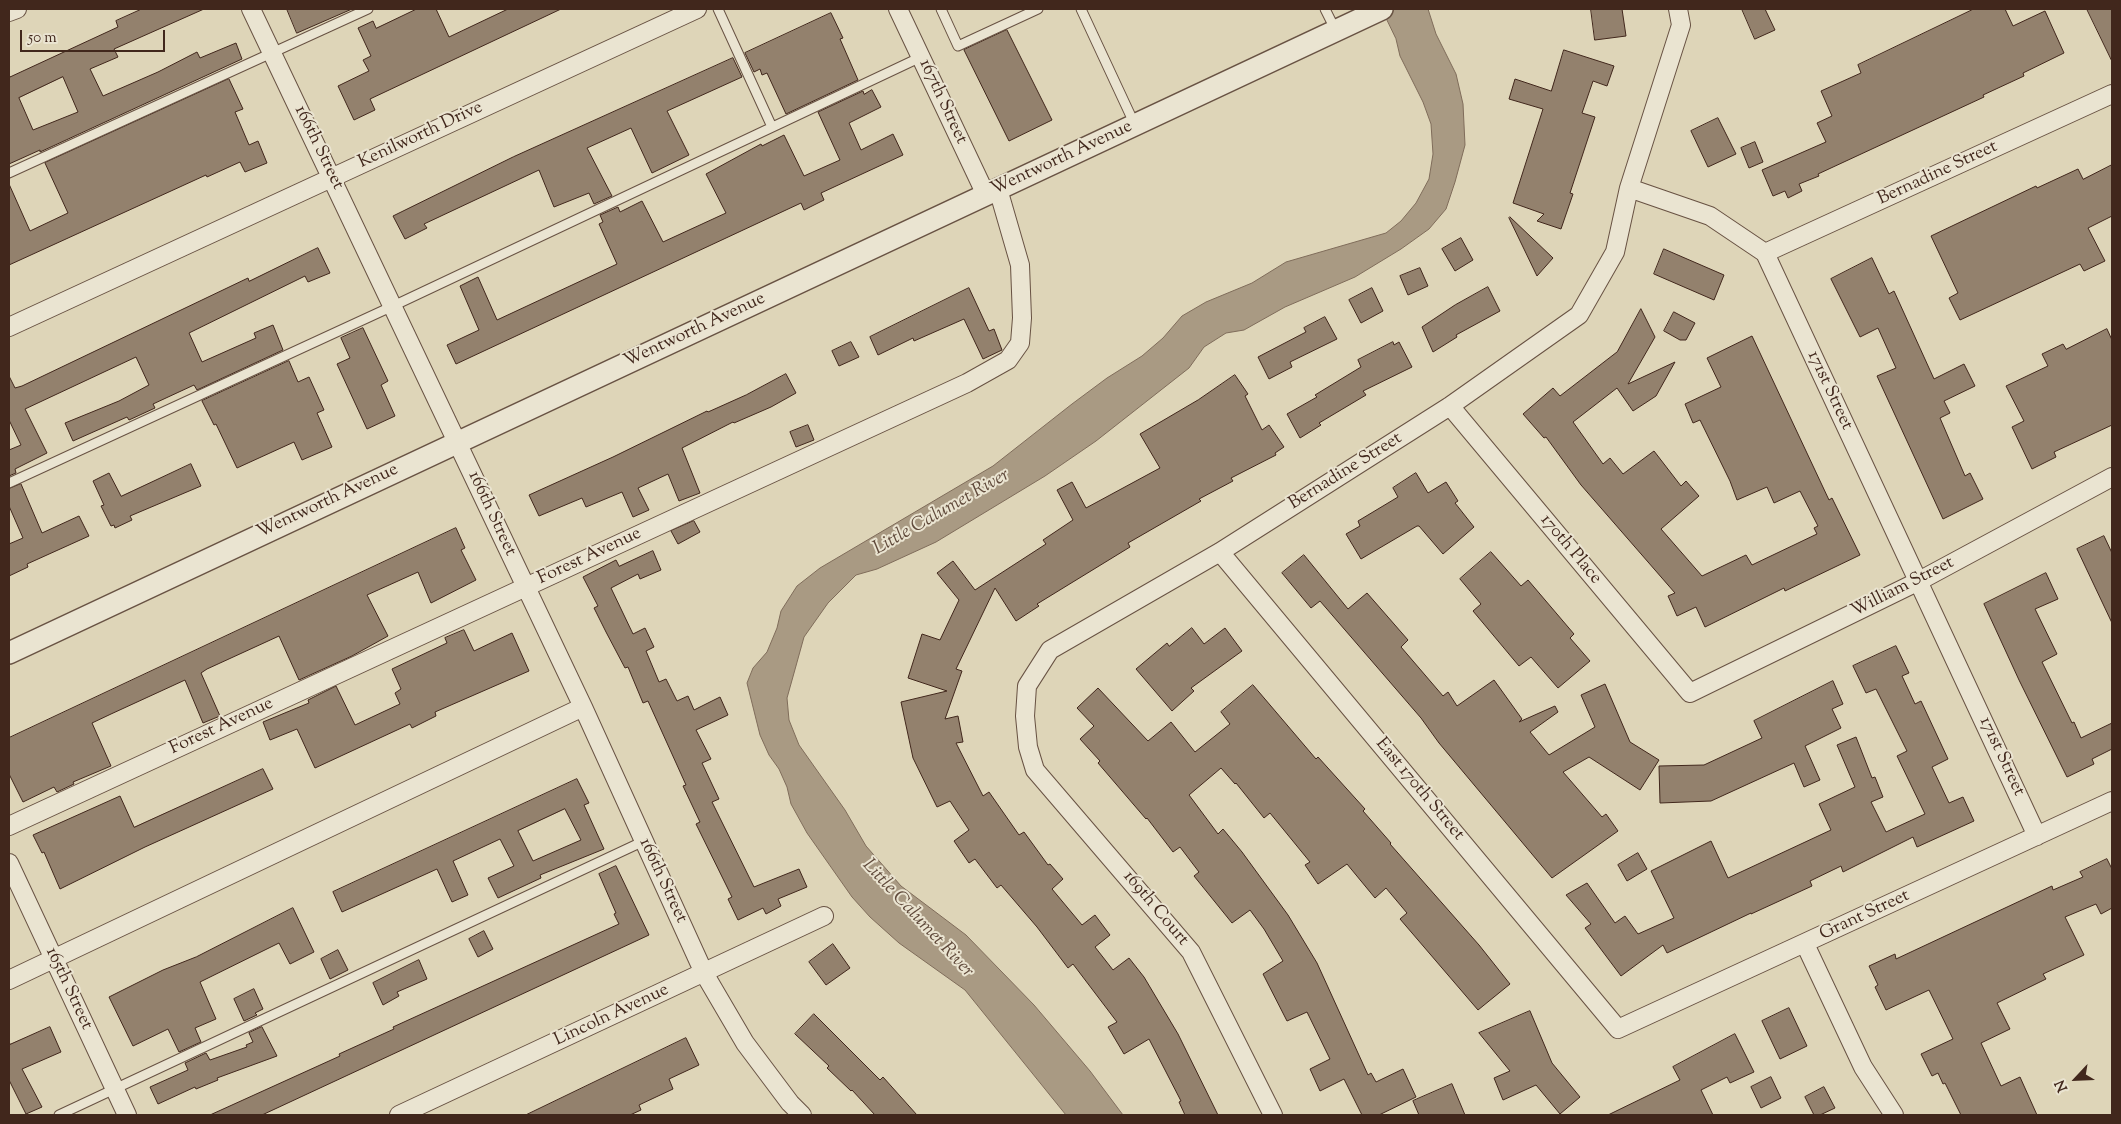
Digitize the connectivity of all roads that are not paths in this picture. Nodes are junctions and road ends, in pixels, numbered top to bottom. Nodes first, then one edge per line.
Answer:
1 (17, 9) edge
2 (251, 9) edge
3 (368, 9) edge
4 (698, 9) edge
5 (718, 9) edge
6 (898, 9) edge
7 (941, 9) edge
8 (1038, 9) edge
9 (1081, 9) edge
10 (1326, 9) edge
11 (1382, 9) edge
12 (1678, 9) edge
13 (9, 12) edge
14 (1336, 30) junction
15 (273, 53) junction
16 (921, 57) junction
17 (2112, 94) edge
18 (1135, 125) junction
19 (772, 127) junction
20 (9, 174) edge
21 (333, 177) junction
22 (1629, 188) junction
23 (992, 192) junction
24 (1765, 253) junction
25 (393, 306) junction
26 (9, 327) edge
27 (1450, 406) junction
28 (456, 442) junction
29 (2112, 477) edge
30 (9, 483) edge
31 (1220, 552) junction
32 (1919, 582) junction
33 (525, 586) junction
34 (9, 653) edge
35 (1690, 693) joint
36 (582, 706) junction
37 (1025, 716) joint
38 (2112, 801) edge
39 (9, 826) edge
40 (2038, 836) junction
41 (644, 840) junction
42 (9, 863) edge
43 (824, 916) dead end
44 (1805, 944) junction
45 (54, 958) junction
46 (704, 973) junction
47 (9, 980) edge
48 (1618, 1029) joint
49 (115, 1088) junction
50 (59, 1115) edge
51 (127, 1115) edge
52 (399, 1115) edge
53 (802, 1115) edge
54 (1273, 1115) edge
55 (1894, 1115) edge

1 - 13 street
2 - 15 street, 166th Street
3 - 15 lane
4 - 21 street, Kenilworth Drive
5 - 19 lane
6 - 16 street, 167th Street
7 - 8 lane
9 - 18 lane
10 - 14 lane
11 - 14 street, Wentworth Avenue
12 - 22 street
14 - 18 street, Wentworth Avenue
15 - 20 lane
15 - 21 street, 166th Street
16 - 19 lane
16 - 23 street, 167th Street
17 - 24 street, Bernadine Street
18 - 23 street, Wentworth Avenue
19 - 25 lane
21 - 25 street, 166th Street
21 - 26 street, Kenilworth Drive
22 - 24 street
22 - 27 street, Bernadine Street
23 - 28 street, Wentworth Avenue
23 - 33 street, Forest Avenue
24 - 32 street, 171st Street
25 - 28 street, 166th Street
25 - 30 lane
27 - 31 street, Bernadine Street
27 - 35 street, 170th Place
28 - 33 street, 166th Street
28 - 34 street, Wentworth Avenue
29 - 32 street, William Street
31 - 37 street, Bernadine Street
31 - 48 street, East 170th Street
32 - 35 street, William Street
32 - 40 street, 171st Street
33 - 36 street, 166th Street
33 - 39 street, Forest Avenue
36 - 41 street, 166th Street
36 - 45 street
37 - 54 street, 169th Court
38 - 40 street, Grant Street
40 - 44 street, Grant Street
41 - 46 street, 166th Street
41 - 49 lane
42 - 45 street, 165th Street
43 - 46 street, Lincoln Avenue
44 - 48 street, Grant Street
44 - 55 street
45 - 47 street
45 - 49 street, 165th Street
46 - 52 street, Lincoln Avenue
46 - 53 street, 166th Street
49 - 50 lane
49 - 51 street, 165th Street

